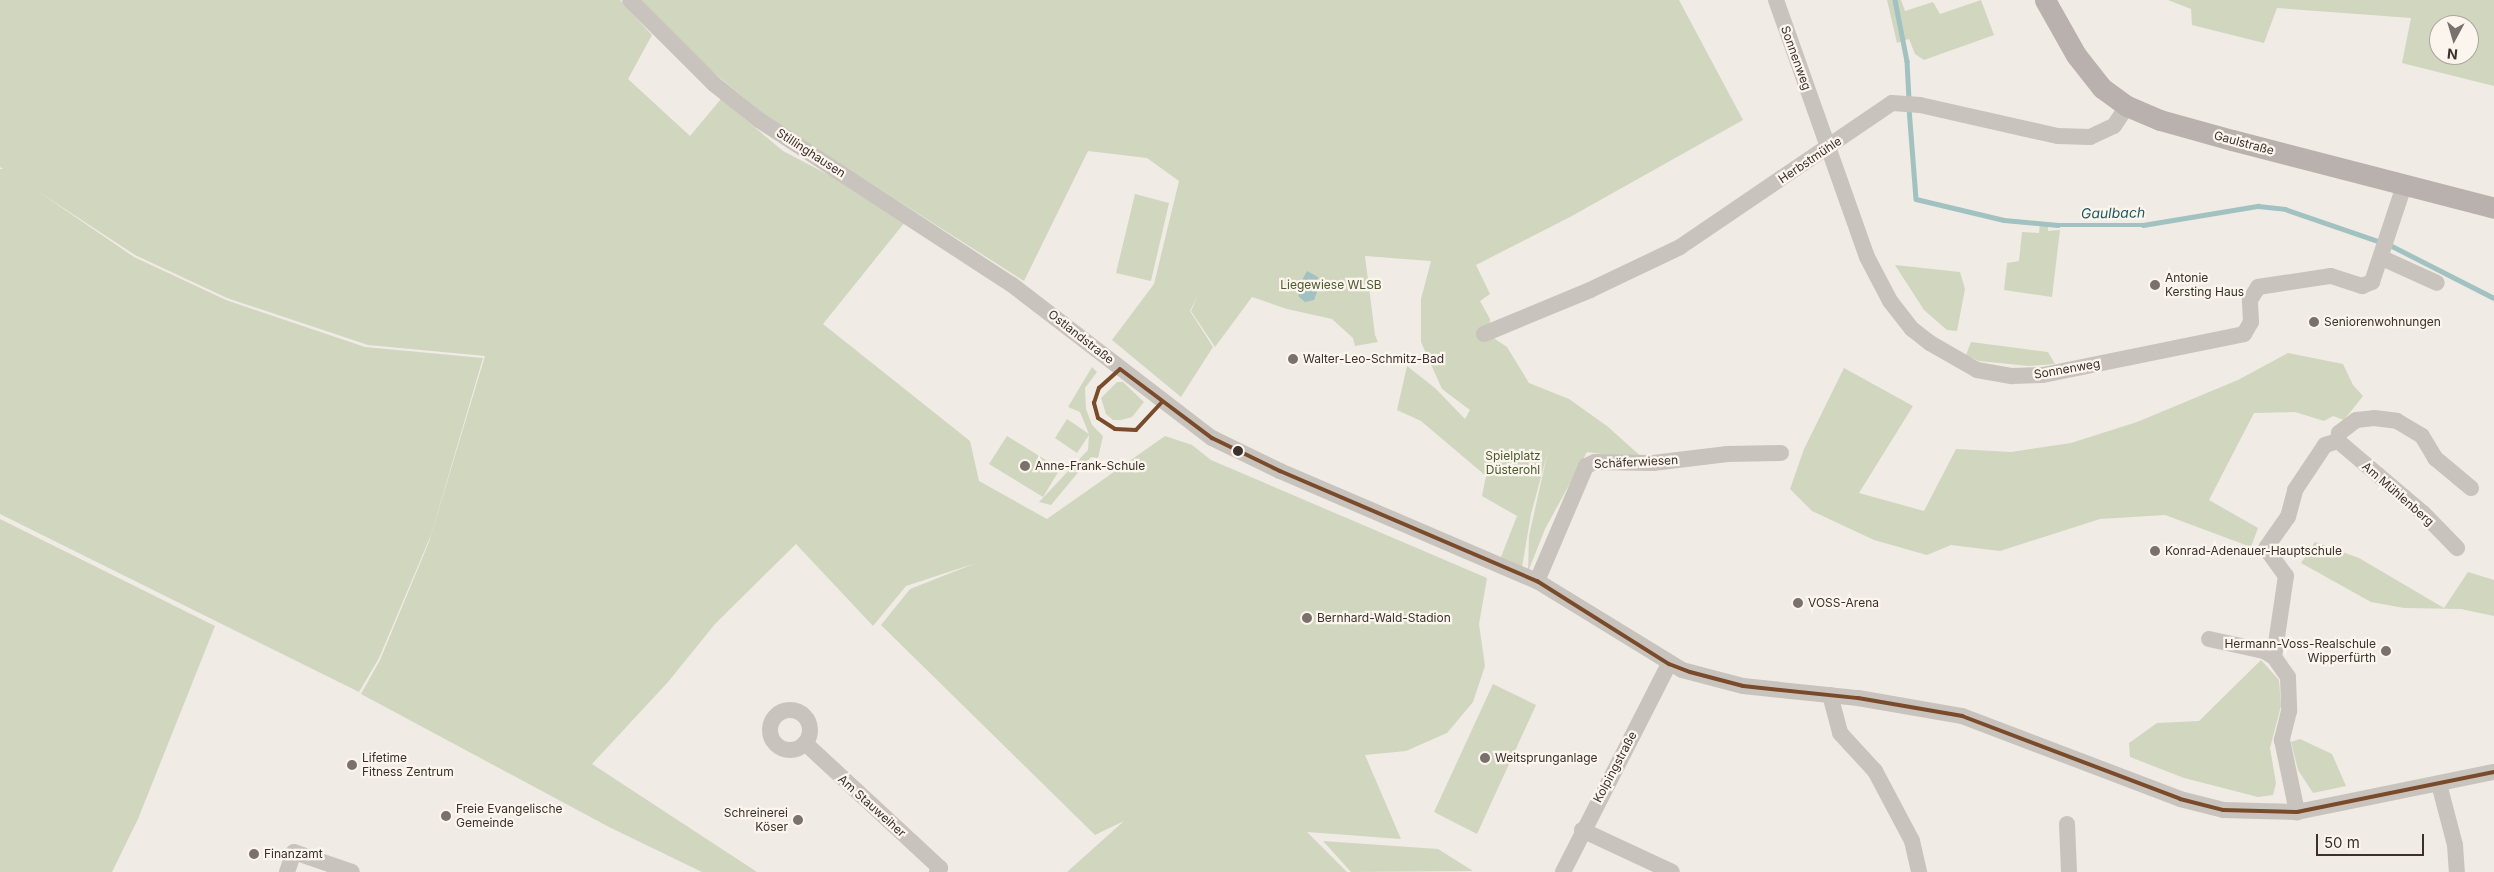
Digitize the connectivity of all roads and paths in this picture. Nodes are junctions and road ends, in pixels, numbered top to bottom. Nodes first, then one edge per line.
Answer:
1 (630, 0) edge
2 (1776, 0) edge
3 (2045, 0) edge
4 (2127, 106) junction
5 (1828, 149) junction
6 (2405, 183) junction
7 (2494, 208) edge
8 (2382, 255) junction
9 (2437, 283) dead end
10 (1011, 284) joint
11 (1484, 334) dead end
12 (2338, 441) junction
13 (1780, 453) dead end
14 (2471, 488) dead end
15 (2457, 548) dead end
16 (1537, 581) junction
17 (2209, 639) dead end
18 (2274, 657) junction
19 (1669, 664) junction
20 (1830, 695) junction
21 (805, 743) dead end
22 (2494, 772) edge
23 (2439, 784) junction
24 (2297, 812) junction
25 (2067, 824) dead end
26 (1582, 830) junction
27 (941, 871) edge
28 (287, 872) edge
29 (352, 872) edge
30 (1563, 872) edge
31 (1672, 872) edge
32 (1919, 872) edge
33 (2069, 872) edge
34 (2457, 872) edge

1 - 10 street, Stillinghausen
2 - 5 street, Sonnenweg
3 - 4 main road, Gaulstraße
4 - 5 street, Herbstmühle
4 - 6 main road, Gaulstraße
5 - 8 street, Sonnenweg
5 - 11 street, Herbstmühle
6 - 7 main road, Gaulstraße
6 - 8 street
8 - 9 street
10 - 16 street, Ostlandstraße
12 - 14 street
12 - 15 street, Am Mühlenberg
12 - 18 street
13 - 16 street, Schäferwiesen
16 - 19 street, Ostlandstraße
17 - 18 street
18 - 24 street
19 - 20 street, Ostlandstraße
19 - 26 street, Kolpingstraße
20 - 24 street, Ostlandstraße
20 - 32 street
21 - 27 street, Am Stauweiher
22 - 23 street, Ostlandstraße
23 - 24 street, Ostlandstraße
23 - 34 street
25 - 33 street
26 - 30 street, Kolpingstraße
26 - 31 street
28 - 29 street

